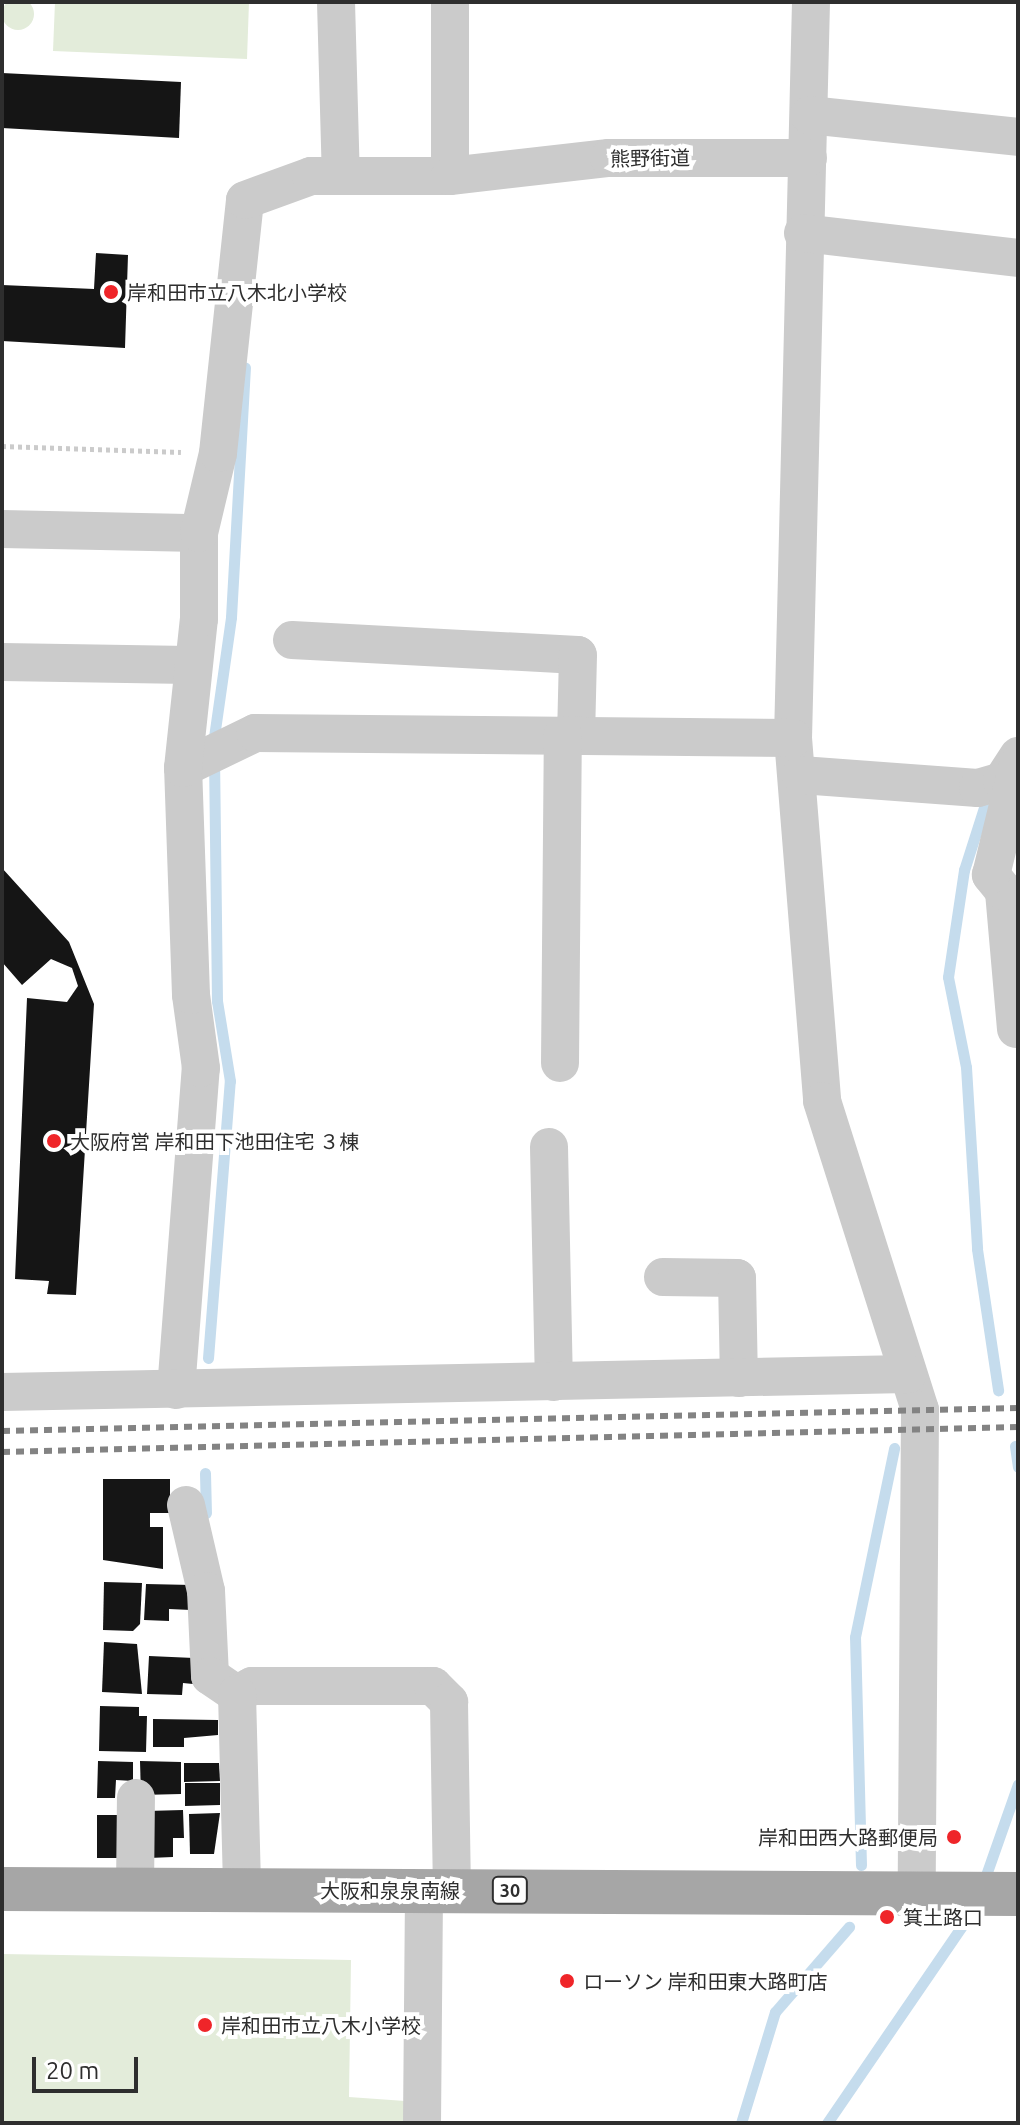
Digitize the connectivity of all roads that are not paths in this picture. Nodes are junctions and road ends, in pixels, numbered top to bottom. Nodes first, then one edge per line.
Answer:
1 (336, 2) edge
2 (450, 2) edge
3 (811, 2) edge
4 (809, 115) junction
5 (1018, 137) edge
6 (808, 158) junction
7 (341, 176) junction
8 (450, 176) junction
9 (803, 233) junction
10 (1018, 258) edge
11 (2, 529) edge
12 (199, 533) junction
13 (292, 640) dead end
14 (2, 662) edge
15 (189, 665) junction
16 (570, 735) junction
17 (793, 738) junction
18 (183, 768) junction
19 (1004, 772) edge
20 (801, 775) junction
21 (1016, 1029) dead end
22 (560, 1063) dead end
23 (549, 1147) dead end
24 (663, 1277) dead end
25 (908, 1374) junction
26 (739, 1378) junction
27 (554, 1382) junction
28 (176, 1390) junction
29 (2, 1392) edge
30 (186, 1505) dead end
31 (237, 1694) junction
32 (136, 1798) dead end
33 (2, 1889) edge
34 (135, 1889) junction
35 (242, 1889) junction
36 (438, 1890) junction
37 (917, 1892) junction
38 (1018, 1894) edge
39 (422, 2123) edge

1 - 7 street
2 - 8 street
3 - 4 street
4 - 5 street
4 - 6 street
6 - 8 street, 熊野街道
6 - 9 street
7 - 8 street, 熊野街道
7 - 12 street, 熊野街道
9 - 10 street
9 - 17 street
11 - 12 street
12 - 15 street
13 - 16 street
14 - 15 street
15 - 18 street
16 - 17 street
16 - 18 street
16 - 22 street
17 - 20 street
18 - 28 street
19 - 20 street
19 - 21 street
20 - 25 street
23 - 27 street
24 - 26 street
25 - 26 street
25 - 37 street
26 - 27 street
27 - 28 street
28 - 29 street
30 - 31 street
31 - 35 street
31 - 36 street
32 - 34 street
33 - 34 main road, 大阪和泉泉南線 / 30
34 - 35 main road, 大阪和泉泉南線 / 30
35 - 36 main road, 大阪和泉泉南線 / 30
36 - 37 main road, 大阪和泉泉南線 / 30
36 - 39 street
37 - 38 main road, 大阪和泉泉南線 / 30

